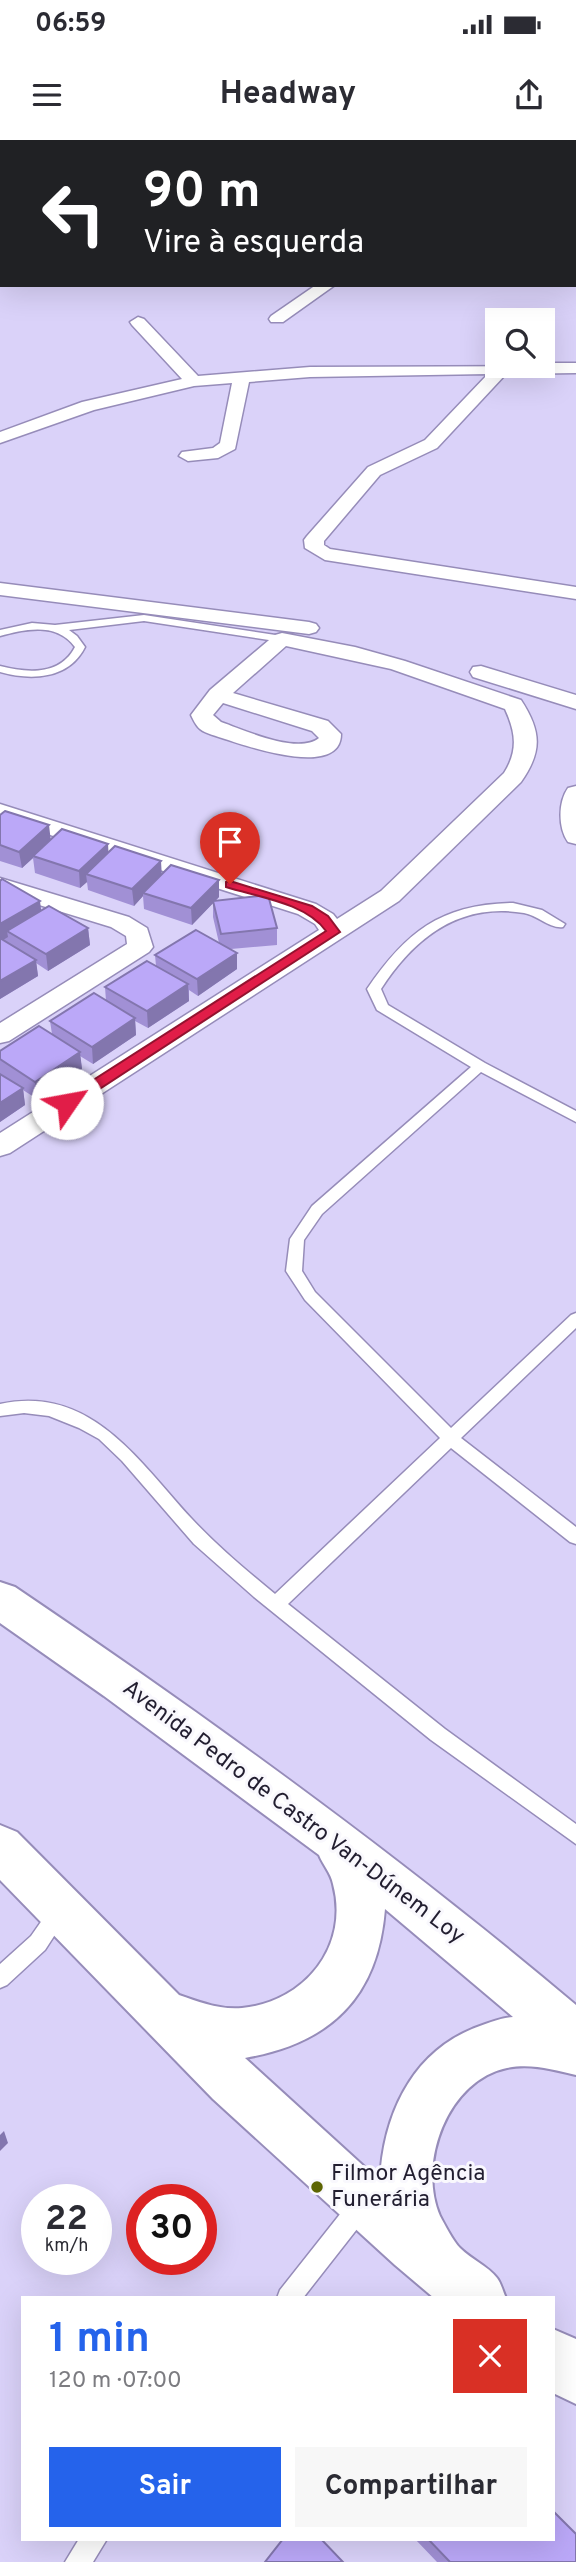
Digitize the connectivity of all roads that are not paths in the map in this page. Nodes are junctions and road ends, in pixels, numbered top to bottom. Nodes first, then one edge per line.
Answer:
1 (324, 287) edge
2 (277, 319) dead end
3 (138, 322) dead end
4 (576, 368) edge
5 (555, 369) edge
6 (485, 370) edge
7 (242, 376) junction
8 (493, 378) edge
9 (194, 381) junction
10 (0, 438) edge
11 (188, 456) dead end
12 (0, 589) edge
13 (576, 593) edge
14 (55, 628) junction
15 (0, 633) edge
16 (282, 639) junction
17 (0, 669) edge
18 (218, 695) junction
19 (576, 702) edge
20 (576, 793) edge
21 (0, 811) edge
22 (575, 828) edge
23 (0, 885) edge
24 (559, 924) dead end
25 (334, 932) junction
26 (0, 1035) edge
27 (480, 1066) junction
28 (576, 1116) edge
29 (0, 1146) edge
30 (576, 1319) edge
31 (0, 1410) edge
32 (450, 1438) junction
33 (576, 1537) edge
34 (0, 1600) edge
35 (276, 1604) junction
36 (315, 1824) junction
37 (576, 1835) edge
38 (0, 1847) edge
39 (61, 1910) junction
40 (0, 1978) edge
41 (148, 2000) junction
42 (576, 2038) edge
43 (576, 2050) edge
44 (363, 2203) junction
45 (454, 2285) edge
46 (290, 2296) edge
47 (555, 2359) edge
48 (576, 2375) edge
49 (93, 2541) edge
50 (77, 2562) edge

1 - 2 street
3 - 9 street
4 - 5 street
6 - 7 street
7 - 9 street
7 - 11 street
8 - 13 street
9 - 10 street
12 - 19 street
14 - 15 lane
14 - 16 lane
14 - 17 lane
16 - 18 street
16 - 25 street
18 - 18 street
20 - 22 street
21 - 25 street
23 - 26 street
24 - 27 lane
25 - 29 street
27 - 28 lane
27 - 32 lane
30 - 32 lane
31 - 35 lane
32 - 33 lane
32 - 35 lane
34 - 36 highway, Avenida Pedro de Castro Van-Dúnem Loy
35 - 37 lane
36 - 41 highway
36 - 42 highway, Avenida Pedro de Castro Van-Dúnem Loy
38 - 39 highway
39 - 40 lane
39 - 41 highway
41 - 44 highway
43 - 45 highway
44 - 45 highway
44 - 46 lane
47 - 48 highway
49 - 50 lane

